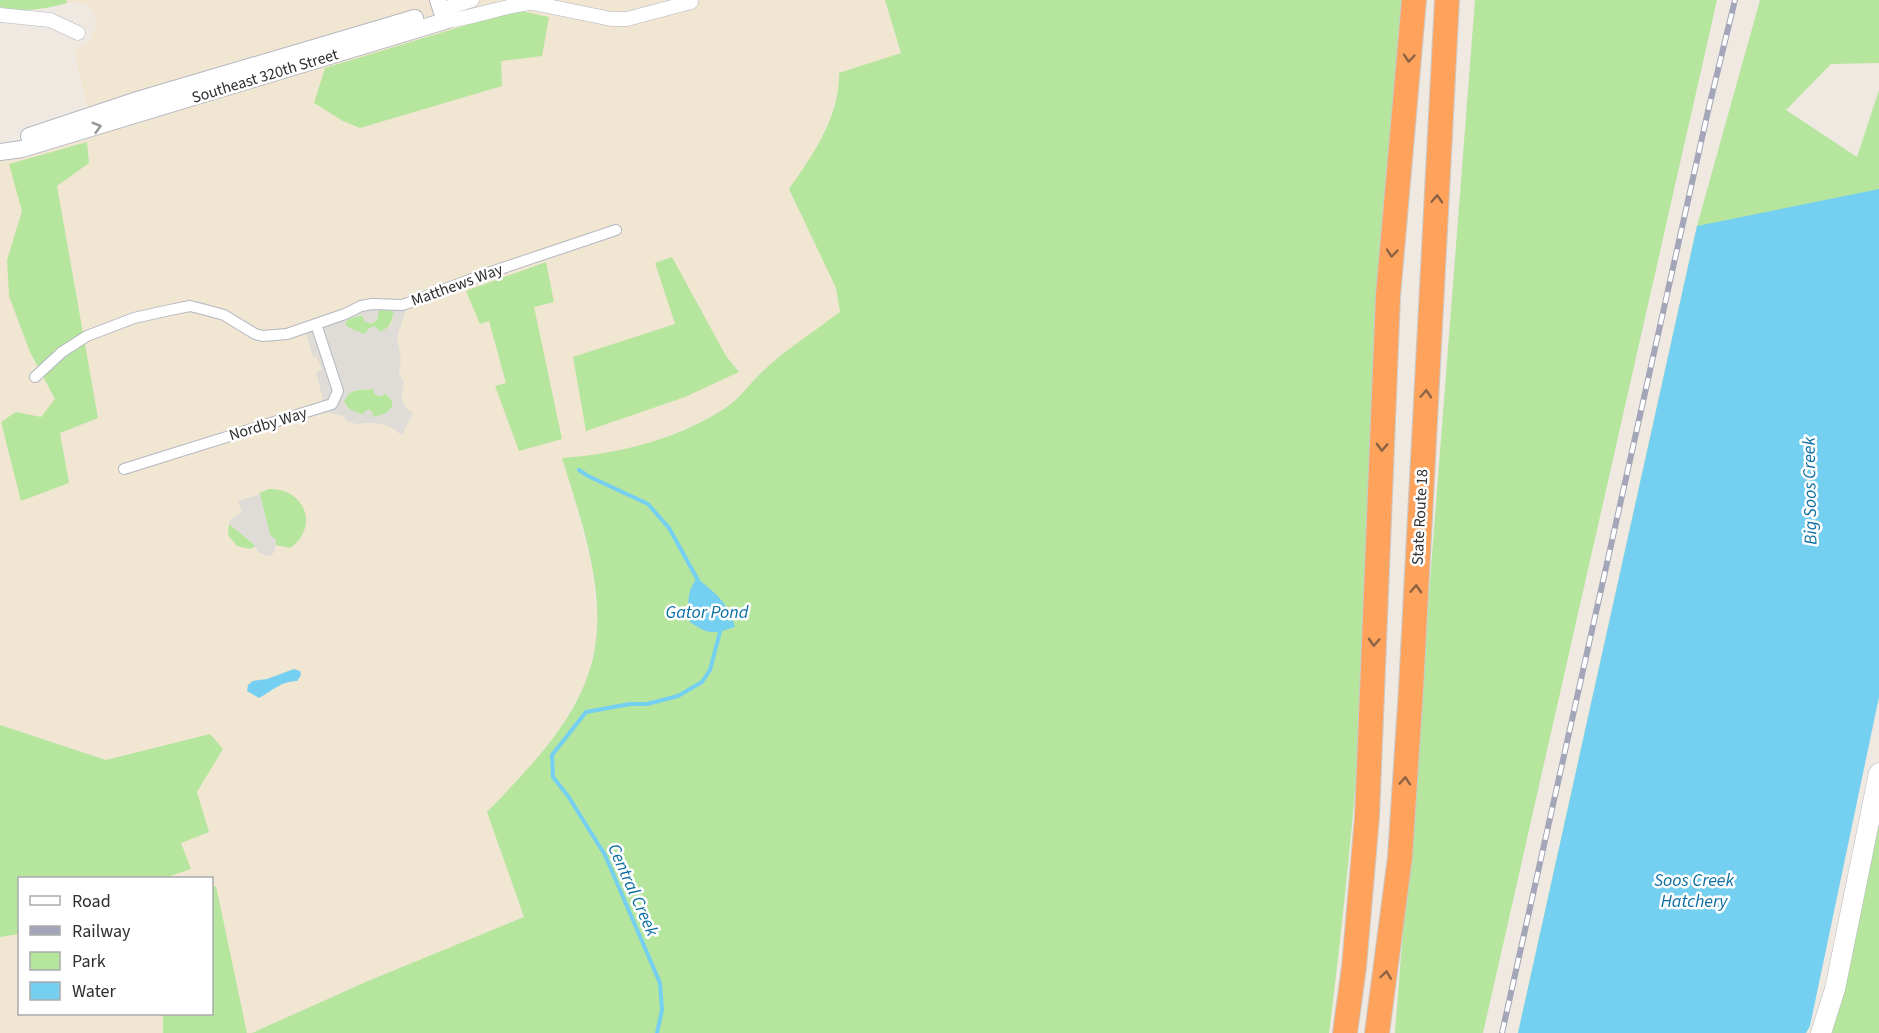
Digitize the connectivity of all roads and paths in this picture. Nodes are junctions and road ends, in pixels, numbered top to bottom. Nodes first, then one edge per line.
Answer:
1 (472, 0) edge
2 (1414, 0) edge
3 (1448, 0) edge
4 (524, 1) edge
5 (691, 2) dead end
6 (441, 10) edge
7 (0, 15) edge
8 (78, 33) dead end
9 (0, 150) edge
10 (616, 230) dead end
11 (316, 324) junction
12 (35, 377) dead end
13 (124, 469) dead end
14 (1879, 773) edge
15 (1345, 1033) edge
16 (1377, 1033) edge
17 (1821, 1033) edge

1 - 6 street, Southeast 320th Street
2 -> 15 highway
16 -> 3 highway, State Route 18
4 - 5 street, Southeast 320th Street
4 - 6 street, Southeast 320th Street
6 - 9 street, Southeast 320th Street
7 - 8 street
10 - 11 street, Matthews Way
11 - 12 street, Matthews Way
11 - 13 street, Nordby Way
14 - 17 main road

